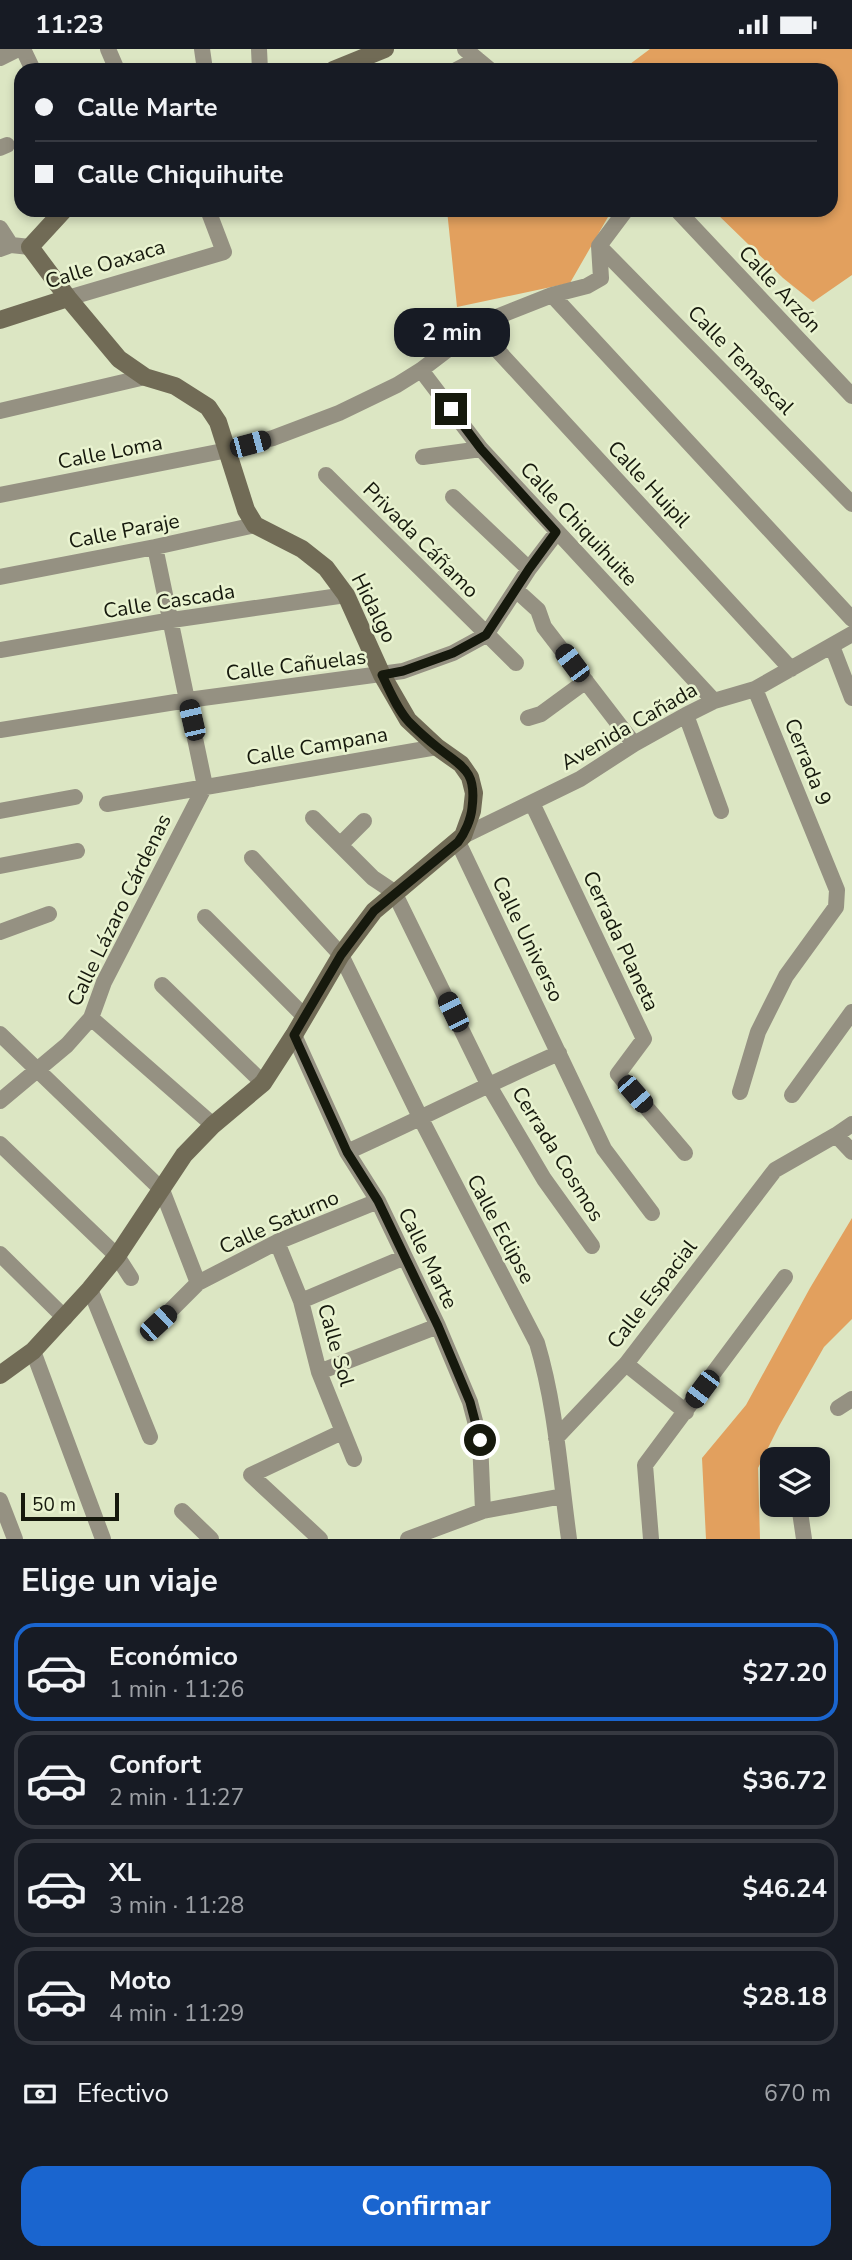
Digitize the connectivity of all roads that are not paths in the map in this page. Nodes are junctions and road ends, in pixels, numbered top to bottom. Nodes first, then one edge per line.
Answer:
1 (20, 49) edge
2 (385, 49) edge
3 (0, 58) edge
4 (350, 63) edge
5 (58, 217) edge
6 (211, 217) edge
7 (621, 217) edge
8 (684, 217) edge
9 (0, 228) edge
10 (599, 246) junction
11 (5, 247) edge
12 (30, 247) junction
13 (552, 295) junction
14 (68, 298) junction
15 (0, 320) edge
16 (477, 327) junction
17 (421, 370) junction
18 (145, 377) junction
19 (852, 396) edge
20 (0, 411) edge
21 (481, 449) junction
22 (228, 450) junction
23 (423, 457) dead end
24 (326, 475) dead end
25 (0, 495) edge
26 (453, 497) dead end
27 (852, 504) edge
28 (255, 525) junction
29 (556, 532) junction
30 (155, 547) junction
31 (529, 569) junction
32 (0, 577) edge
33 (516, 590) junction
34 (346, 595) junction
35 (852, 619) edge
36 (172, 620) junction
37 (852, 634) edge
38 (486, 635) junction
39 (832, 646) junction
40 (0, 650) edge
41 (516, 663) dead end
42 (791, 669) junction
43 (382, 675) junction
44 (586, 681) junction
45 (755, 689) junction
46 (852, 698) edge
47 (188, 700) junction
48 (714, 701) junction
49 (686, 715) junction
50 (528, 718) dead end
51 (0, 730) edge
52 (634, 744) junction
53 (437, 747) junction
54 (205, 786) junction
55 (75, 797) dead end
56 (532, 803) junction
57 (107, 804) dead end
58 (0, 811) edge
59 (721, 811) dead end
60 (313, 818) dead end
61 (364, 821) dead end
62 (461, 839) junction
63 (340, 845) junction
64 (77, 851) dead end
65 (252, 859) dead end
66 (0, 866) edge
67 (394, 892) junction
68 (49, 914) dead end
69 (205, 917) dead end
70 (0, 932) edge
71 (341, 955) junction
72 (162, 985) dead end
73 (852, 1012) edge
74 (304, 1017) junction
75 (91, 1018) junction
76 (0, 1034) edge
77 (294, 1035) junction
78 (559, 1053) junction
79 (38, 1070) junction
80 (263, 1083) junction
81 (488, 1084) junction
82 (740, 1092) dead end
83 (792, 1095) dead end
84 (0, 1101) edge
85 (421, 1119) junction
86 (852, 1123) edge
87 (213, 1125) junction
88 (836, 1135) junction
89 (0, 1144) edge
90 (347, 1152) junction
91 (852, 1152) edge
92 (685, 1153) dead end
93 (162, 1190) junction
94 (378, 1201) junction
95 (652, 1213) dead end
96 (277, 1243) junction
97 (592, 1246) dead end
98 (0, 1254) edge
99 (117, 1256) junction
100 (405, 1257) junction
101 (131, 1277) dead end
102 (785, 1277) dead end
103 (198, 1283) junction
104 (90, 1289) junction
105 (301, 1301) junction
106 (65, 1318) junction
107 (158, 1323) dead end
108 (438, 1326) junction
109 (33, 1351) junction
110 (626, 1364) junction
111 (319, 1372) junction
112 (0, 1375) edge
113 (685, 1412) junction
114 (342, 1432) junction
115 (150, 1437) dead end
116 (556, 1438) junction
117 (354, 1459) dead end
118 (564, 1496) junction
119 (0, 1500) edge
120 (182, 1511) dead end
121 (483, 1511) junction
122 (801, 1517) edge
123 (15, 1539) edge
124 (103, 1539) edge
125 (211, 1539) edge
126 (320, 1539) edge
127 (408, 1539) edge
128 (569, 1539) edge
129 (651, 1539) edge
130 (804, 1539) edge

1 - 3 street
2 - 4 street
5 - 12 street
6 - 14 street, Calle Oaxaca
7 - 10 street
8 - 19 street, Calle Arzón
9 - 11 street
10 - 13 street, Calle Loma
10 - 27 street, Calle Temascal
11 - 12 street
12 - 14 street
13 - 16 street, Calle Loma
13 - 35 street
14 - 15 street, Calle Oaxaca
14 - 18 street
16 - 17 street, Calle Loma
16 - 42 street, Calle Huipil
17 - 21 street, Calle Chiquihuite
17 - 22 street, Calle Loma
18 - 20 street
18 - 22 street
21 - 23 street
21 - 29 street, Calle Chiquihuite
22 - 25 street, Calle Loma
22 - 28 street
24 - 38 street, Privada Cáñamo
26 - 31 street
28 - 30 street, Calle Paraje
28 - 34 street, Hidalgo
29 - 31 street, Calle Cañuelas
29 - 48 street, Calle Chiquihuite
30 - 32 street, Calle Paraje
30 - 36 street
31 - 33 street, Calle Cañuelas
33 - 38 street, Calle Cañuelas
33 - 44 street
34 - 36 street, Calle Cascada
34 - 43 street, Hidalgo
36 - 40 street, Calle Cascada
36 - 47 street
37 - 39 street, Avenida Cañada
38 - 41 street, Privada Cáñamo
38 - 43 street, Calle Cañuelas
39 - 42 street, Avenida Cañada
39 - 46 street
42 - 45 street, Avenida Cañada
43 - 47 street, Calle Cañuelas
43 - 53 street, Hidalgo
44 - 50 street
44 - 52 street
45 - 48 street, Avenida Cañada
45 - 82 street, Cerrada 9
47 - 51 street, Calle Cañuelas
47 - 54 street
48 - 49 street, Avenida Cañada
49 - 52 street, Avenida Cañada
49 - 59 street
52 - 56 street, Avenida Cañada
53 - 54 street, Calle Campana
53 - 62 street, Hidalgo
54 - 57 street, Calle Campana
54 - 75 street, Calle Lázaro Cárdenas
55 - 58 street
56 - 62 street, Avenida Cañada
56 - 92 street, Cerrada Planeta
60 - 63 street
61 - 63 street
62 - 67 street
62 - 78 street, Calle Universo
63 - 67 street
64 - 66 street
65 - 71 street, Calle Eclipse
67 - 71 street
67 - 81 street, Cerrada Cosmos
68 - 70 street
69 - 74 street
71 - 74 street
71 - 85 street, Calle Eclipse
72 - 80 street
73 - 83 street
74 - 77 street
75 - 79 street, Calle Lázaro Cárdenas
75 - 87 street
76 - 79 street
77 - 80 street
77 - 90 street, Calle Marte
78 - 81 street
78 - 95 street, Calle Universo
79 - 84 street, Calle Lázaro Cárdenas
79 - 93 street
80 - 87 street
81 - 85 street
81 - 97 street, Cerrada Cosmos
85 - 90 street
85 - 116 street, Calle Eclipse
86 - 88 street
87 - 93 street
88 - 91 street
88 - 110 street, Calle Espacial
89 - 99 street
90 - 94 street, Calle Marte
93 - 99 street
93 - 103 street
94 - 96 street, Calle Saturno
94 - 100 street, Calle Marte
96 - 103 street, Calle Saturno
96 - 105 street, Calle Sol
98 - 106 street
99 - 101 street
99 - 104 street
100 - 105 street
100 - 108 street, Calle Marte
102 - 113 street
103 - 107 street, Calle Saturno
104 - 106 street
104 - 115 street
105 - 111 street, Calle Sol
106 - 109 street
108 - 111 street
108 - 121 street, Calle Marte
109 - 112 street
109 - 124 street
110 - 113 street
110 - 116 street, Calle Espacial
111 - 114 street, Calle Sol
113 - 129 street
114 - 117 street, Calle Sol
114 - 126 street
116 - 118 street, Calle Eclipse
118 - 121 street
118 - 128 street, Calle Eclipse
119 - 123 street
120 - 125 street
121 - 127 street
122 - 130 street

